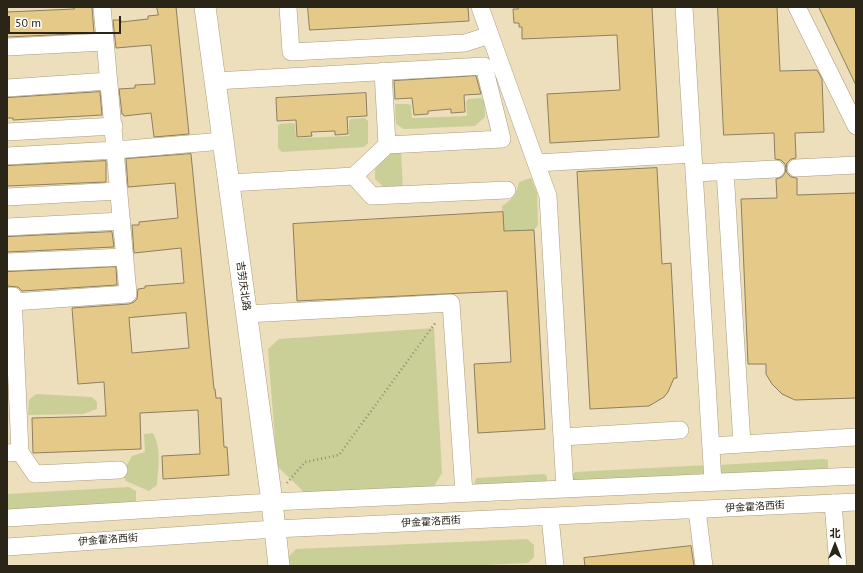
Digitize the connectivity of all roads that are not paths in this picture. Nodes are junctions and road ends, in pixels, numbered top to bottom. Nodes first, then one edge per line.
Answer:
1 (102, 7) edge
2 (205, 7) edge
3 (288, 7) edge
4 (480, 7) edge
5 (684, 7) edge
6 (797, 7) edge
7 (490, 35) junction
8 (105, 42) junction
9 (7, 47) edge
10 (383, 72) junction
11 (109, 81) junction
12 (215, 81) junction
13 (7, 88) edge
14 (114, 126) junction
15 (856, 126) edge
16 (7, 132) edge
17 (223, 141) junction
18 (387, 145) junction
19 (116, 150) junction
20 (693, 154) junction
21 (7, 156) edge
22 (536, 163) junction
23 (856, 165) edge
24 (796, 168) dead end
25 (776, 169) dead end
26 (725, 171) junction
27 (694, 173) junction
28 (354, 176) junction
29 (229, 183) junction
30 (507, 190) dead end
31 (119, 191) junction
32 (7, 198) edge
33 (122, 221) junction
34 (7, 227) edge
35 (125, 256) junction
36 (7, 262) edge
37 (10, 299) edge
38 (246, 314) junction
39 (11, 353) edge
40 (680, 430) dead end
41 (562, 437) junction
42 (856, 437) edge
43 (742, 444) junction
44 (711, 446) junction
45 (13, 453) edge
46 (119, 470) dead end
47 (856, 476) edge
48 (713, 482) junction
49 (565, 489) junction
50 (464, 493) junction
51 (272, 502) junction
52 (856, 502) edge
53 (833, 504) junction
54 (697, 510) junction
55 (550, 516) junction
56 (7, 518) edge
57 (275, 529) junction
58 (7, 547) edge
59 (278, 566) edge
60 (547, 566) edge
61 (555, 566) edge
62 (704, 566) edge
63 (838, 566) edge

1 - 8 street
2 - 12 main road, 吉劳庆北路
3 - 7 street
4 - 7 street
5 - 20 street
6 - 15 street
7 - 22 street
8 - 9 street
8 - 11 street
10 - 12 street
10 - 18 street
10 - 18 street
11 - 13 street
11 - 14 street
12 - 17 main road, 吉劳庆北路
14 - 16 street
14 - 19 street
17 - 19 street
17 - 29 main road, 吉劳庆北路
18 - 28 street
19 - 21 street
19 - 31 street
20 - 22 street
20 - 27 street
22 - 41 street
23 - 24 street
25 - 26 street
26 - 27 street
26 - 43 street
27 - 44 street
28 - 29 street
28 - 30 street
29 - 38 main road, 吉劳庆北路
31 - 32 street
31 - 33 street
33 - 34 street
33 - 35 street
35 - 36 street
35 - 37 street
37 - 39 street
38 - 50 street
38 - 51 main road, 吉劳庆北路
39 - 45 street
40 - 41 street
41 - 49 street
42 - 43 street
43 - 44 street
44 - 48 street
45 - 46 street
47 - 48 street
48 - 49 street
49 - 50 street
50 - 51 street
51 - 56 street
51 - 57 main road, 吉劳庆北路
52 - 53 street, 伊金霍洛西街
53 - 54 street, 伊金霍洛西街
53 - 63 street
54 - 55 street, 伊金霍洛西街
54 - 62 street
55 - 57 street, 伊金霍洛西街
55 - 61 street
57 - 58 street, 伊金霍洛西街
57 - 59 main road, 吉劳庆北路
60 - 61 street

